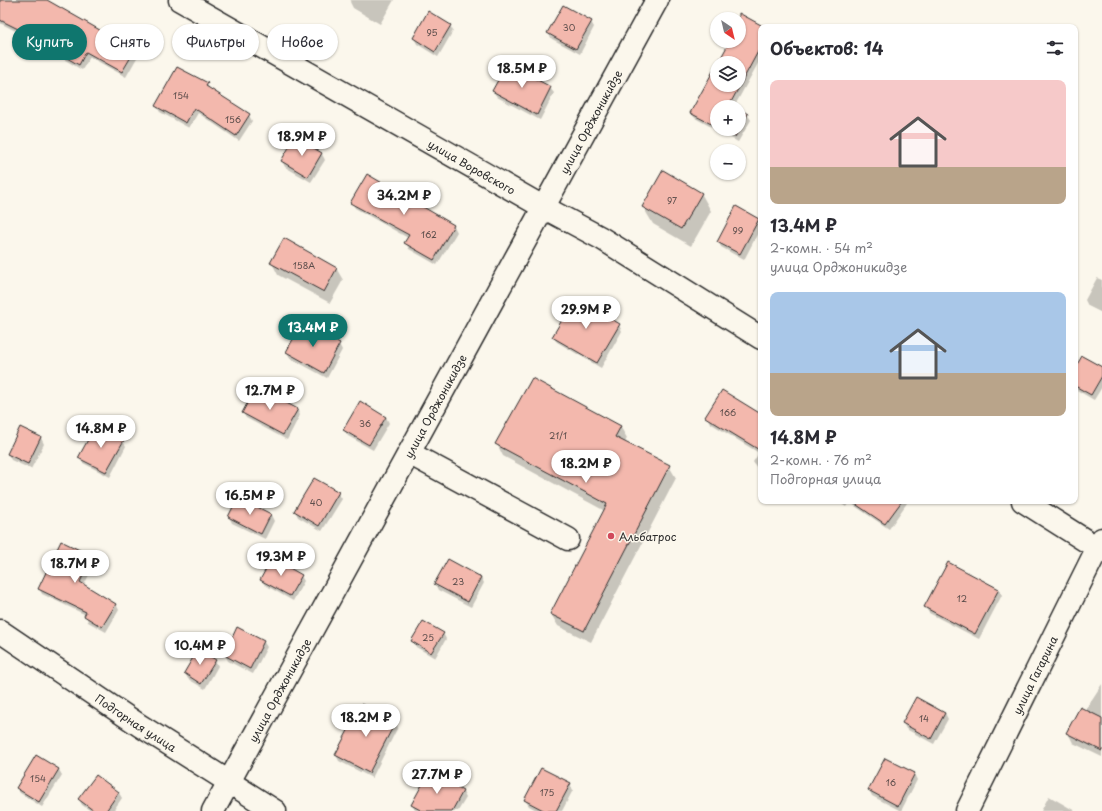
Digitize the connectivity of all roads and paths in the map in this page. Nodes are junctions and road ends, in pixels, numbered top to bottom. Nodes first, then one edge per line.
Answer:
1 (180, 0) edge
2 (657, 0) edge
3 (543, 207) junction
4 (758, 336) edge
5 (409, 453) junction
6 (1028, 504) edge
7 (568, 539) dead end
8 (1101, 546) edge
9 (0, 631) edge
10 (228, 782) junction
11 (213, 811) edge
12 (275, 811) edge
13 (967, 811) edge

1 - 3 street, улица Воровского
2 - 3 street, улица Орджоникидзе
3 - 4 street, улица Воровского
3 - 5 street, улица Орджоникидзе
5 - 7 street
5 - 10 street, улица Орджоникидзе
6 - 8 street
8 - 13 street, улица Гагарина
9 - 10 street, Подгорная улица
10 - 11 street, улица Орджоникидзе
10 - 12 street, Подгорная улица

